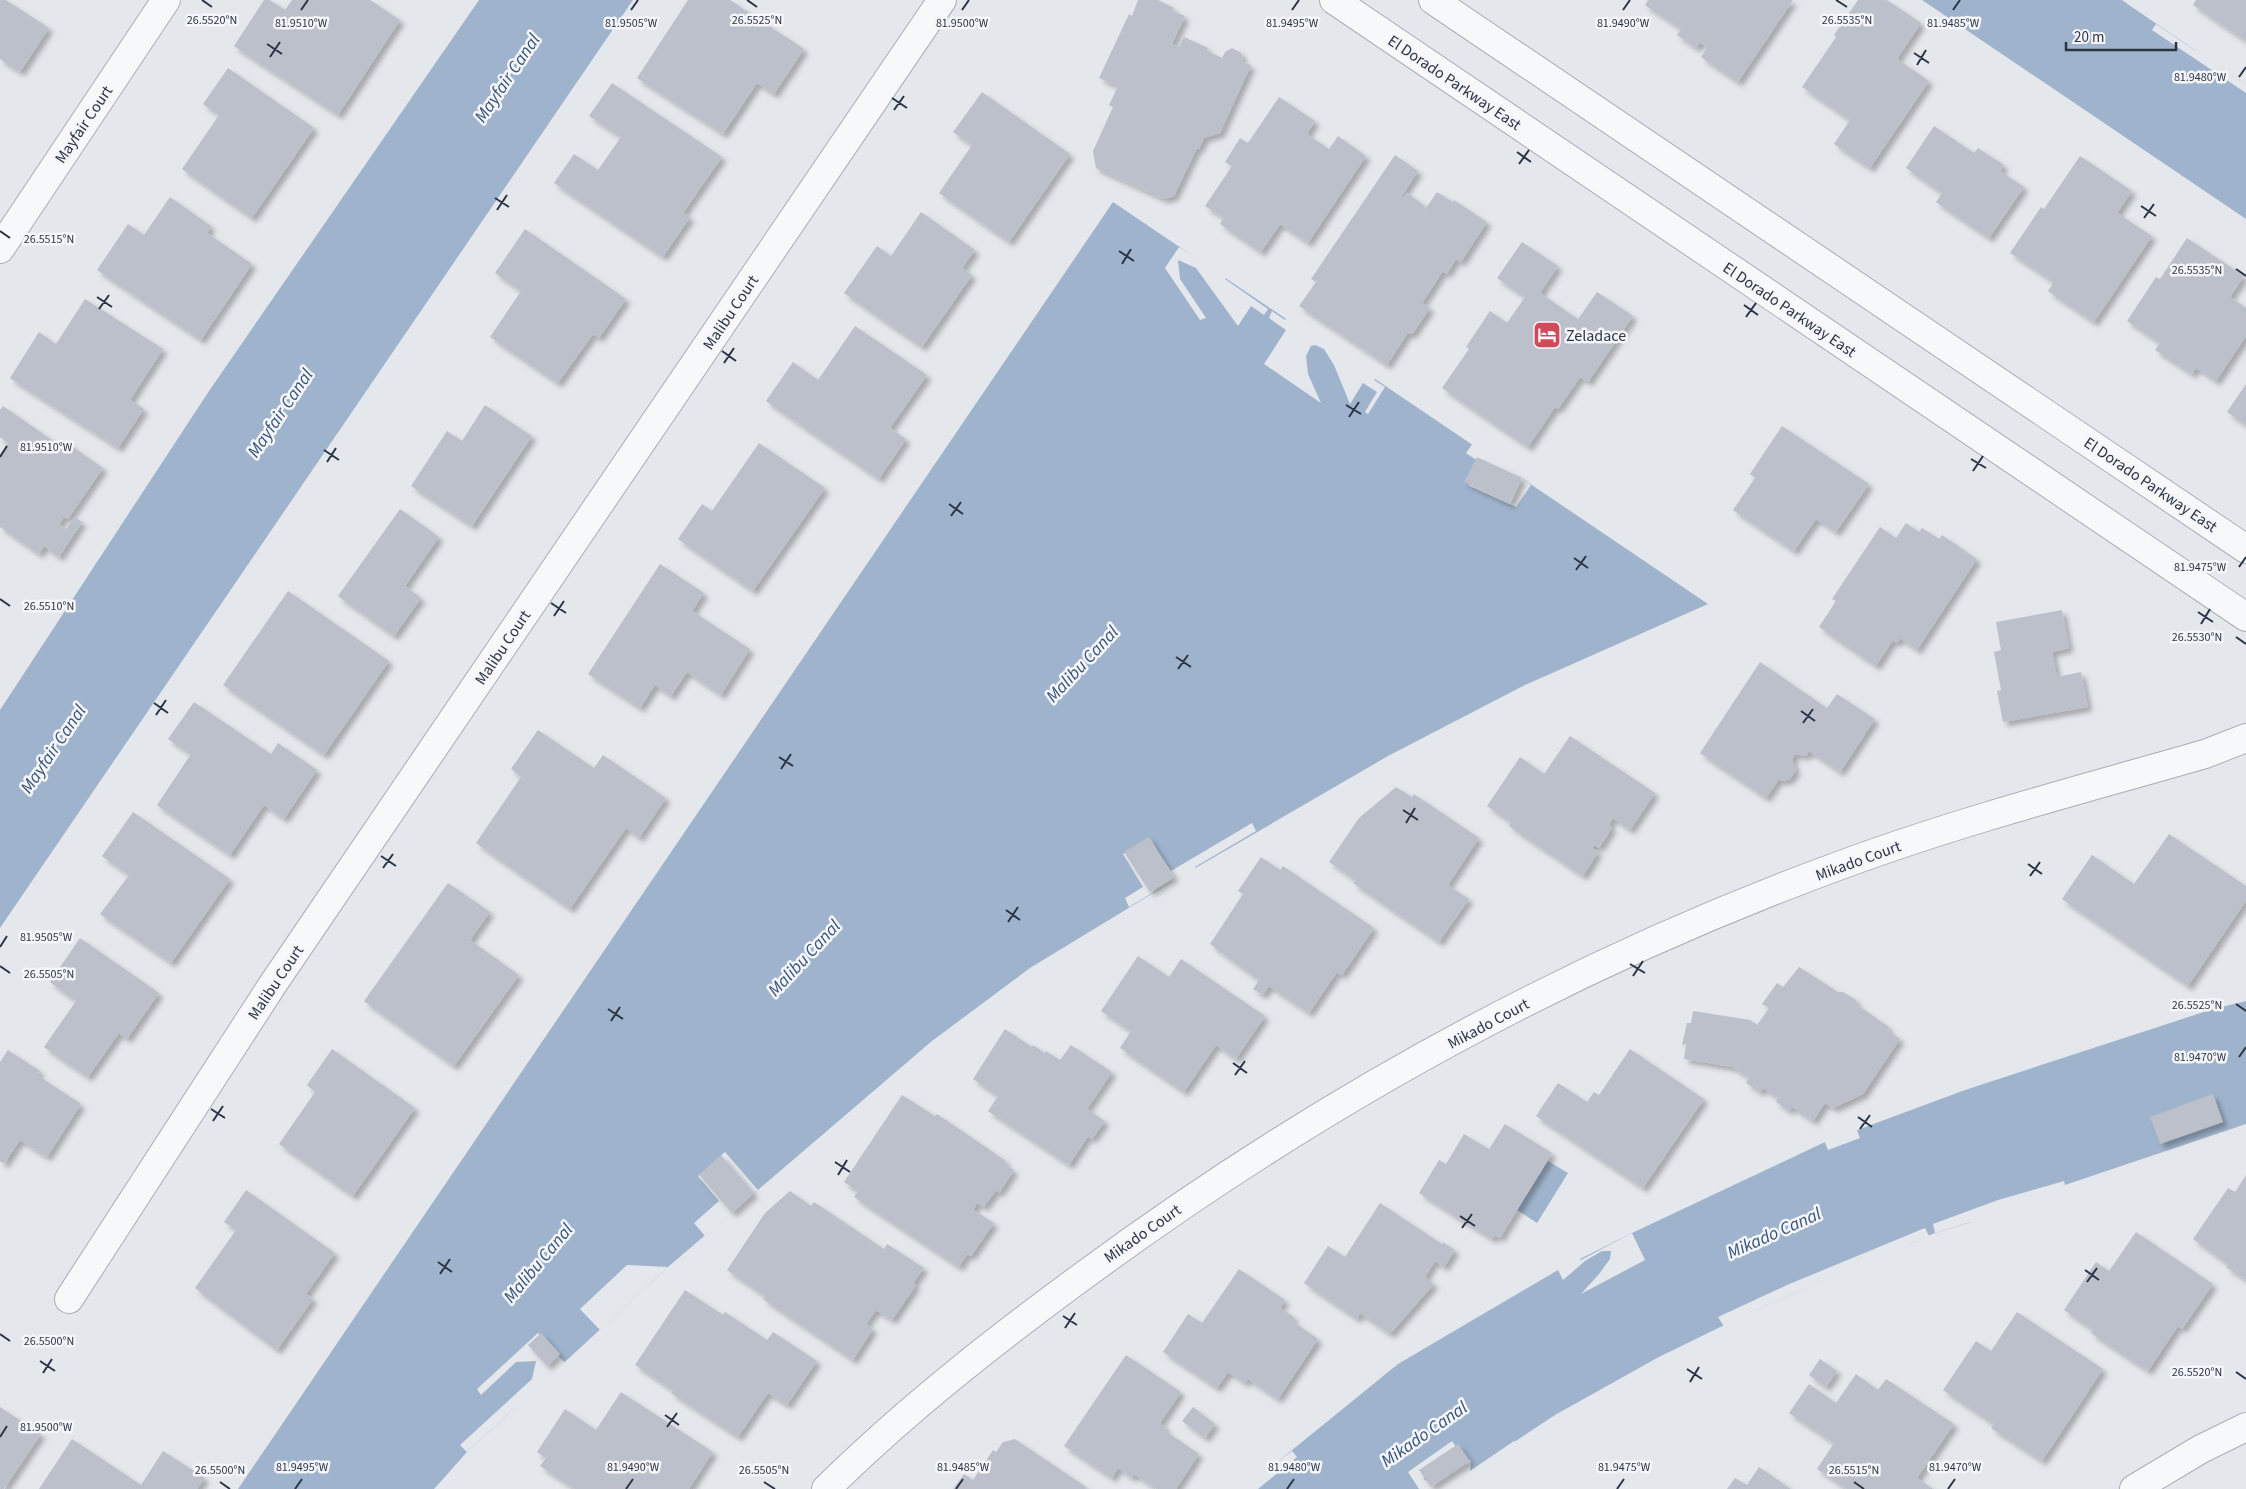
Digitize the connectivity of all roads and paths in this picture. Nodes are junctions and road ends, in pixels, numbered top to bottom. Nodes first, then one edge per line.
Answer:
1 (166, 0) edge
2 (942, 0) edge
3 (1334, 0) edge
4 (1433, 0) edge
5 (0, 249) edge
6 (2246, 550) edge
7 (2246, 617) edge
8 (2246, 738) edge
9 (69, 1299) dead end
10 (2246, 1427) edge
11 (826, 1489) edge
12 (2134, 1489) edge

1 - 5 street, Mayfair Court
2 - 9 street, Malibu Court
3 - 7 street, El Dorado Parkway East
4 - 6 street, El Dorado Parkway East
8 - 11 street, Mikado Court
10 - 12 street

